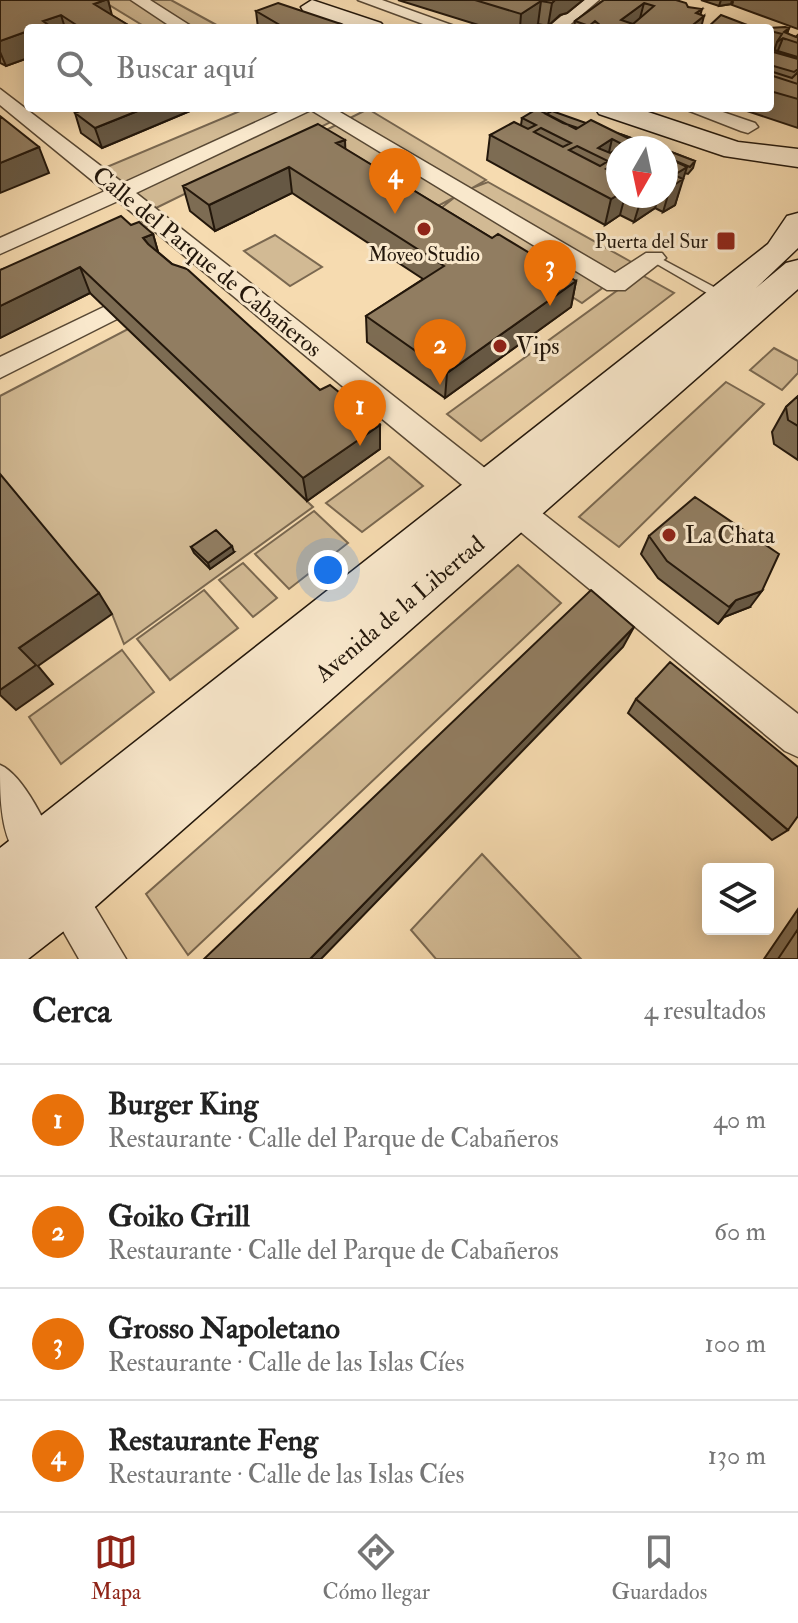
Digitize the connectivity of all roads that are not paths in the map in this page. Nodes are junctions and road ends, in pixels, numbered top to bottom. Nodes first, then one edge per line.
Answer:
1 (139, 0) edge
2 (366, 0) edge
3 (591, 0) edge
4 (302, 6) dead end
5 (353, 13) edge
6 (178, 24) edge
7 (439, 24) edge
8 (561, 24) edge
9 (0, 95) edge
10 (294, 112) edge
11 (326, 112) edge
12 (627, 112) edge
13 (699, 112) edge
14 (741, 138) junction
15 (798, 158) edge
16 (120, 192) junction
17 (793, 198) edge
18 (0, 247) edge
19 (654, 258) joint
20 (207, 261) junction
21 (798, 271) edge
22 (184, 273) edge
23 (723, 297) junction
24 (110, 312) edge
25 (0, 368) edge
26 (503, 499) junction
27 (798, 738) edge
28 (0, 784) edge
29 (51, 874) junction
30 (0, 885) edge
31 (0, 943) edge
32 (104, 959) edge

1 - 6 street
2 - 7 street
3 - 8 street
4 - 5 street
9 - 16 street, Calle del Parque de Cabañeros
10 - 16 street
11 - 19 street
12 - 14 street
13 - 14 street
14 - 15 street
14 - 17 street
16 - 18 street
16 - 20 street, Calle del Parque de Cabañeros
17 - 23 street, Avenida de la Libertad
19 - 23 lane
20 - 22 street
20 - 26 street, Calle del Parque de Cabañeros
21 - 26 street, Avenida de la Libertad
23 - 26 street, Avenida de la Libertad
24 - 25 street
26 - 27 street, Calle del Parque de Cabañeros
26 - 29 street, Avenida de la Libertad
28 - 29 street
29 - 30 street, Avenida de la Libertad
29 - 31 street, Avenida de la Libertad
29 - 32 street

